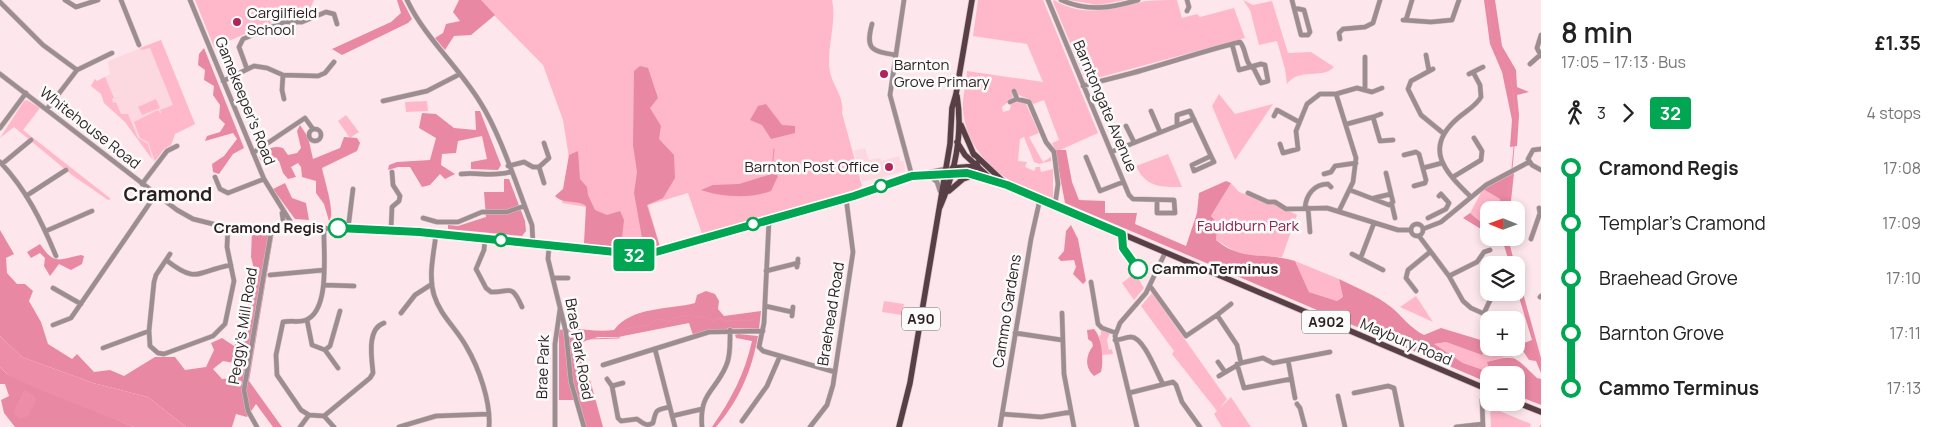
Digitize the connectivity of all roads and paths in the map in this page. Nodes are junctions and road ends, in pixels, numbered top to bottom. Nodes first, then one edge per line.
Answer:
1 (65, 0) edge
2 (98, 0) edge
3 (121, 0) edge
4 (190, 0) edge
5 (406, 0) edge
6 (904, 0) edge
7 (972, 0) edge
8 (1048, 0) edge
9 (1061, 0) edge
10 (1138, 0) edge
11 (1187, 0) edge
12 (1292, 0) edge
13 (1380, 0) edge
14 (1412, 0) edge
15 (1460, 0) edge
16 (0, 2) edge
17 (1294, 8) junction
18 (1187, 10) dead end
19 (337, 24) dead end
20 (872, 24) dead end
21 (1541, 36) edge
22 (1340, 39) dead end
23 (1232, 44) junction
24 (139, 45) dead end
25 (112, 53) dead end
26 (896, 55) junction
27 (1426, 55) dead end
28 (1541, 56) edge
29 (1365, 58) dead end
30 (334, 62) dead end
31 (1530, 64) dead end
32 (1250, 67) junction
33 (1483, 67) dead end
34 (248, 69) junction
35 (77, 70) junction
36 (0, 74) edge
37 (460, 74) junction
38 (283, 76) junction
39 (223, 81) junction
40 (1083, 86) junction
41 (1382, 88) dead end
42 (1365, 90) junction
43 (1014, 91) dead end
44 (26, 93) junction
45 (956, 94) junction
46 (1336, 94) junction
47 (284, 99) dead end
48 (1016, 99) junction
49 (383, 101) dead end
50 (1010, 102) dead end
51 (1287, 107) dead end
52 (47, 109) junction
53 (1151, 111) dead end
54 (1283, 113) junction
55 (1381, 114) dead end
56 (1274, 116) dead end
57 (1373, 117) junction
58 (959, 118) junction
59 (1194, 119) junction
60 (1299, 122) junction
61 (1347, 124) junction
62 (1177, 125) junction
63 (951, 126) junction
64 (1126, 126) dead end
65 (0, 128) edge
66 (312, 129) dead end
67 (1160, 132) junction
68 (1443, 133) junction
69 (1474, 138) dead end
70 (30, 140) dead end
71 (1393, 140) dead end
72 (957, 142) junction
73 (1134, 142) junction
74 (544, 143) dead end
75 (1280, 144) dead end
76 (177, 146) dead end
77 (1541, 149) edge
78 (1111, 152) junction
79 (253, 153) junction
80 (973, 153) junction
81 (1404, 155) dead end
82 (1211, 156) junction
83 (1086, 157) dead end
84 (1529, 162) junction
85 (1, 163) edge
86 (1356, 163) junction
87 (1442, 163) junction
88 (508, 166) junction
89 (977, 166) junction
90 (539, 167) junction
91 (987, 168) junction
92 (1423, 168) junction
93 (1540, 169) edge
94 (66, 170) dead end
95 (953, 171) junction
96 (392, 172) dead end
97 (510, 172) junction
98 (945, 172) junction
99 (967, 173) junction
100 (1386, 173) dead end
101 (1324, 174) dead end
102 (463, 175) dead end
103 (912, 176) junction
104 (928, 176) junction
105 (979, 176) junction
106 (215, 177) dead end
107 (1453, 177) junction
108 (264, 179) junction
109 (991, 179) junction
110 (1123, 182) junction
111 (544, 183) dead end
112 (142, 184) junction
113 (1007, 185) junction
114 (1414, 186) dead end
115 (1331, 187) dead end
116 (353, 189) dead end
117 (1350, 190) junction
118 (943, 193) junction
119 (156, 194) junction
120 (1248, 194) dead end
121 (1391, 194) junction
122 (26, 196) junction
123 (1439, 196) dead end
124 (1471, 197) junction
125 (846, 198) junction
126 (1374, 198) junction
127 (1040, 199) junction
128 (1157, 200) junction
129 (1055, 205) junction
130 (1392, 205) junction
131 (524, 206) junction
132 (1306, 208) junction
133 (1539, 208) dead end
134 (281, 209) junction
135 (92, 211) dead end
136 (1339, 212) junction
137 (1441, 214) junction
138 (423, 218) dead end
139 (1395, 218) dead end
140 (1428, 218) dead end
141 (1445, 219) junction
142 (769, 220) junction
143 (1374, 223) junction
144 (228, 226) junction
145 (272, 227) junction
146 (284, 227) junction
147 (291, 227) junction
148 (1535, 227) junction
149 (324, 228) junction
150 (348, 229) junction
151 (1423, 229) junction
152 (1541, 229) edge
153 (391, 230) junction
154 (1411, 230) junction
155 (46, 231) junction
156 (1310, 232) dead end
157 (436, 234) junction
158 (1420, 236) junction
159 (484, 238) junction
160 (1530, 239) dead end
161 (533, 244) junction
162 (549, 246) junction
163 (1490, 250) dead end
164 (1430, 252) junction
165 (1165, 253) junction
166 (170, 254) dead end
167 (1352, 254) dead end
168 (56, 256) dead end
169 (1361, 257) junction
170 (166, 260) junction
171 (798, 263) dead end
172 (231, 266) junction
173 (324, 270) junction
174 (1383, 270) dead end
175 (766, 271) junction
176 (270, 275) dead end
177 (1448, 276) junction
178 (1399, 277) dead end
179 (553, 278) junction
180 (568, 278) dead end
181 (1406, 278) junction
182 (1091, 282) dead end
183 (432, 284) junction
184 (324, 285) junction
185 (354, 286) dead end
186 (1150, 286) junction
187 (53, 288) dead end
188 (1416, 291) dead end
189 (81, 304) junction
190 (1231, 304) dead end
191 (765, 306) junction
192 (522, 307) dead end
193 (560, 308) junction
194 (1480, 311) edge
195 (792, 312) dead end
196 (338, 313) dead end
197 (1062, 313) dead end
198 (401, 314) dead end
199 (1216, 315) junction
200 (307, 320) junction
201 (372, 322) dead end
202 (384, 323) dead end
203 (53, 324) dead end
204 (377, 327) junction
205 (730, 330) junction
206 (149, 331) junction
207 (763, 331) junction
208 (1015, 333) junction
209 (1116, 333) junction
210 (1062, 340) junction
211 (1115, 340) junction
212 (107, 348) dead end
213 (655, 348) junction
214 (326, 350) junction
215 (1330, 352) dead end
216 (780, 356) junction
217 (1288, 360) junction
218 (1218, 362) dead end
219 (1239, 363) junction
220 (603, 365) dead end
221 (338, 367) dead end
222 (835, 372) junction
223 (1225, 372) junction
224 (1219, 376) dead end
225 (606, 379) dead end
226 (1291, 379) junction
227 (623, 383) dead end
228 (1163, 384) junction
229 (612, 386) junction
230 (1480, 387) edge
231 (1128, 393) junction
232 (1354, 393) dead end
233 (1338, 396) dead end
234 (1295, 398) dead end
235 (1297, 404) dead end
236 (1525, 406) edge
237 (670, 407) junction
238 (702, 409) junction
239 (1482, 411) edge
240 (1071, 412) junction
241 (1541, 412) edge
242 (488, 414) junction
243 (1002, 414) junction
244 (309, 415) junction
245 (324, 416) junction
246 (672, 416) junction
247 (745, 419) dead end
248 (1483, 426) edge
249 (257, 427) edge
250 (300, 427) edge
251 (334, 427) edge
252 (399, 427) edge
253 (488, 427) edge
254 (555, 427) edge
255 (584, 427) edge
256 (675, 427) edge
257 (702, 427) edge
258 (810, 427) edge
259 (899, 427) edge
260 (1000, 427) edge
261 (1074, 427) edge
262 (1137, 427) edge
263 (1199, 427) edge
264 (1305, 427) edge
265 (1345, 427) edge
266 (1402, 427) edge
267 (1456, 427) edge

1 - 2 street
3 - 24 street
4 - 39 street, Gamekeeper's Road
5 - 37 street
6 - 26 street
7 - 45 main road, A90
8 - 40 street, Barntongate Avenue
9 - 10 street
11 - 18 street
12 - 17 street
13 - 22 street
14 - 15 street
16 - 35 street
17 - 17 street
19 - 34 street
20 - 26 street
21 - 28 street
23 - 32 street
23 - 32 street
23 - 40 street
25 - 35 street
26 - 103 street
27 - 68 street
28 - 31 street
29 - 42 street
30 - 38 street
32 - 32 street
33 - 68 street
34 - 38 street
34 - 39 street
35 - 52 street
36 - 44 street, Whitehouse Road
37 - 49 street
37 - 88 street
38 - 47 street
39 - 79 street, Gamekeeper's Road
40 - 78 street, Barntongate Avenue
41 - 42 street
42 - 46 street
43 - 48 street
44 - 52 street, Whitehouse Road
44 - 65 street
45 - 58 main road, A90
45 - 63 main road, A90
46 - 60 street
46 - 61 street
48 - 50 street
48 - 129 street
51 - 54 street
52 - 112 street, Whitehouse Road
53 - 67 street
54 - 56 street
54 - 60 street
55 - 57 street
57 - 61 street
57 - 71 street
58 - 72 main road, A90
58 - 80 main road, A902
59 - 62 street
59 - 62 street
59 - 82 street
60 - 75 street
61 - 86 street
62 - 67 street
63 - 72 main road, A902
63 - 98 main road, A90
64 - 73 street
66 - 79 street
67 - 73 street
68 - 87 street
69 - 107 street
70 - 85 street
72 - 89 main road, A902
72 - 95 main road, A90
73 - 78 street
74 - 90 street
76 - 112 street
77 - 84 street
78 - 110 street, Barntongate Avenue
79 - 108 street, Gamekeeper's Road
80 - 89 main road, A902
80 - 91 main road, A902
81 - 92 street
82 - 82 street
83 - 110 street
84 - 93 street
84 - 124 street
85 - 122 street
86 - 101 street
86 - 117 street
87 - 92 street
87 - 107 street
88 - 90 street
88 - 97 street
89 - 91 main road, A902
89 - 95 main road, A902
89 - 99 main road
89 - 109 main road, A902
90 - 111 street
91 - 113 main road, Maybury Road / A902
92 - 114 street
94 - 122 street
95 - 98 main road, A902
95 - 99 main road, A902
95 - 118 main road, A90
96 - 153 street
97 - 102 street
97 - 131 street
98 - 104 street, Whitehouse Road
98 - 118 main road, A90
99 - 105 main road, A902
100 - 121 street
103 - 104 street, Whitehouse Road
103 - 125 street, Whitehouse Road
104 - 118 street
105 - 109 main road, A902
105 - 118 main road
106 - 108 street
107 - 124 street
108 - 134 street, Gamekeeper's Road
109 - 113 main road, A902
110 - 128 street, Barntongate Avenue
112 - 119 street, Whitehouse Road
113 - 127 main road, Maybury Road / A902
115 - 132 street
116 - 150 street
117 - 126 street
117 - 136 street
118 - 259 main road, A90
119 - 144 street, Whitehouse Road
119 - 189 street
120 - 132 street
121 - 126 street
121 - 130 street
122 - 155 street
123 - 137 street
124 - 141 street
125 - 142 street, Whitehouse Road
125 - 222 street, Braehead Road
126 - 130 street
127 - 129 main road, Maybury Road / A902
127 - 208 street, Cammo Gardens
128 - 128 street, Barntongate Avenue
129 - 165 main road, Maybury Road / A902
130 - 139 street
131 - 138 street
131 - 161 street
132 - 136 street
132 - 156 street
133 - 148 street
134 - 146 street, Gamekeeper's Road
134 - 147 street, Gamekeeper's Road
135 - 155 street
136 - 143 street
137 - 140 street
137 - 141 street
141 - 151 street
142 - 162 street, Whitehouse Road
142 - 175 street
143 - 154 street
143 - 169 street
144 - 145 street, Whitehouse Road
144 - 172 street
145 - 146 street, Whitehouse Road
145 - 249 street, Peggy's Mill Road
146 - 147 street, Whitehouse Road
147 - 149 street, Whitehouse Road
148 - 152 street
148 - 160 street
149 - 150 street, Whitehouse Road
149 - 173 street
150 - 153 street, Whitehouse Road
151 - 154 street
151 - 158 street
153 - 157 street, Whitehouse Road
154 - 158 street
155 - 168 street
157 - 159 street, Whitehouse Road
157 - 183 street
158 - 164 street
159 - 161 street, Whitehouse Road
159 - 192 street
161 - 162 street, Whitehouse Road
162 - 179 street, Brae Park Road
163 - 177 street
164 - 177 street
164 - 181 street
165 - 186 street
165 - 230 main road, Maybury Road / A902
166 - 170 street
167 - 169 street
169 - 174 street
170 - 172 street
170 - 206 street
171 - 175 street
172 - 206 street
173 - 176 street
173 - 184 street
175 - 191 street
177 - 194 street
178 - 181 street
179 - 180 street
179 - 193 street, Brae Park Road
181 - 188 street
182 - 209 street
183 - 198 street
183 - 242 street
184 - 185 street
184 - 200 street
186 - 199 street
186 - 209 street
187 - 189 street
189 - 203 street
190 - 199 street
191 - 195 street
191 - 207 street
193 - 254 street, Brae Park
193 - 255 street, Brae Park Road
196 - 214 street
197 - 210 street
199 - 219 street
200 - 214 street
200 - 244 street
201 - 204 street
202 - 204 street
204 - 245 street
205 - 207 street
205 - 213 street
205 - 238 street
206 - 212 street
207 - 216 street
208 - 210 street
208 - 243 street, Cammo Gardens
209 - 211 street
210 - 240 street
211 - 228 street
211 - 231 street
213 - 220 street
213 - 237 street
214 - 221 street
215 - 217 street
216 - 222 street
216 - 247 street
217 - 219 street
217 - 226 street
218 - 223 street
219 - 223 street
219 - 226 street
222 - 258 street, Braehead Road
223 - 224 street
225 - 229 street
226 - 234 street
227 - 229 street
228 - 231 street
228 - 263 street
229 - 237 street
231 - 262 street
232 - 266 street
233 - 265 street
235 - 264 street
236 - 241 main road
237 - 246 street
238 - 246 street
238 - 257 street
239 - 248 street
240 - 243 street
240 - 261 street
242 - 252 street
242 - 253 street
243 - 260 street, Cammo Gardens
244 - 245 street
244 - 250 street
245 - 251 street
246 - 256 street
248 - 267 street

